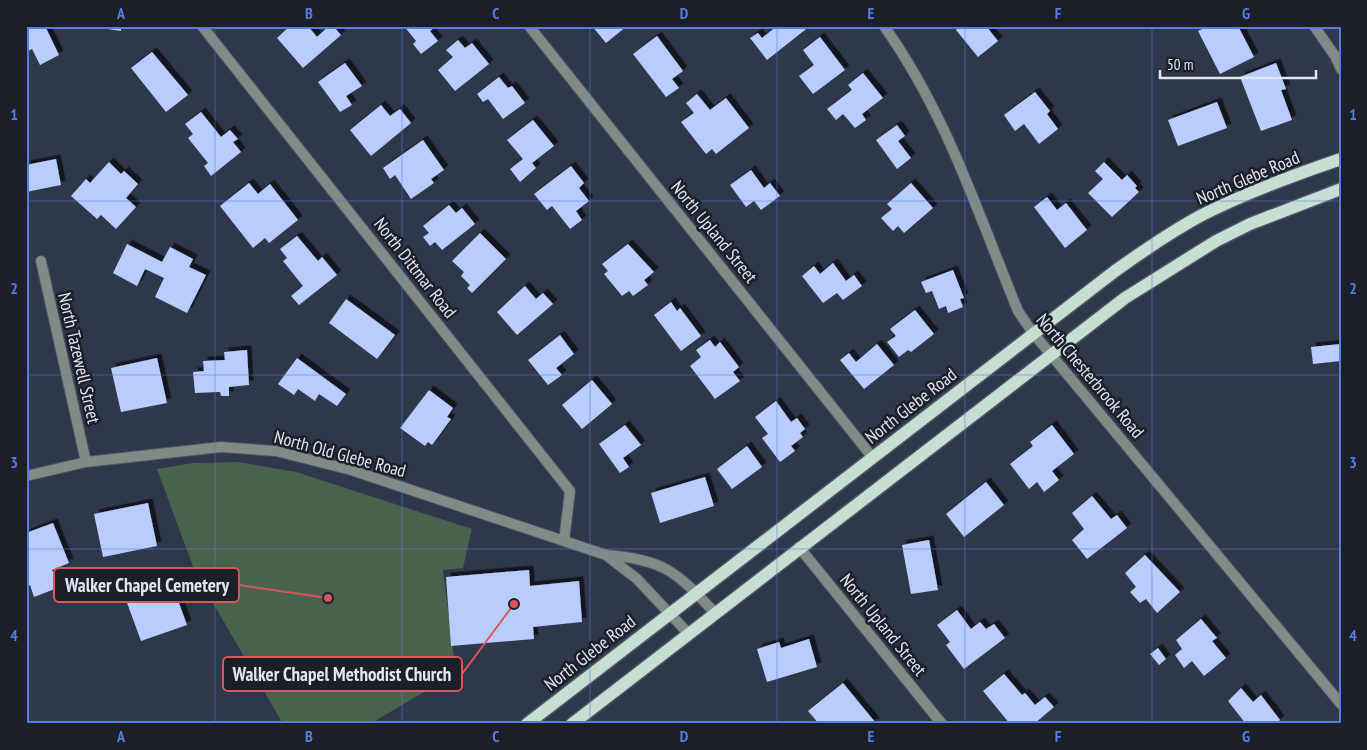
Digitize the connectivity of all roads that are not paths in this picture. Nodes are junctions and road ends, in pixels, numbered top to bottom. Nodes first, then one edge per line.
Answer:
1 (202, 26) edge
2 (529, 26) edge
3 (884, 26) edge
4 (1314, 26) edge
5 (1341, 69) edge
6 (1341, 159) edge
7 (1341, 189) edge
8 (41, 261) dead end
9 (1033, 334) junction
10 (1051, 354) junction
11 (873, 458) junction
12 (86, 462) junction
13 (26, 476) edge
14 (564, 541) junction
15 (799, 547) junction
16 (606, 555) junction
17 (696, 593) junction
18 (714, 612) junction
19 (670, 614) junction
20 (688, 633) junction
21 (1341, 704) edge
22 (526, 724) edge
23 (572, 724) edge
24 (942, 724) edge

1 - 14 street, North Dittmar Road
2 - 11 street, North Upland Street
3 - 9 street, North Chesterbrook Road
4 - 5 street
6 - 9 main road, North Glebe Road
7 - 10 main road
8 - 12 street, North Tazewell Street
9 - 10 street, North Chesterbrook Road
9 - 11 main road, North Glebe Road
10 - 15 main road
10 - 21 street, North Chesterbrook Road
11 - 17 main road, North Glebe Road
12 - 13 street, North Old Glebe Road
12 - 14 street, North Old Glebe Road
14 - 16 street, North Old Glebe Road
15 - 18 main road
15 - 24 street, North Upland Street
16 - 17 street, North Old Glebe Road
16 - 19 street, North Old Glebe Road
17 - 18 street, North Old Glebe Road
17 - 19 main road, North Glebe Road
18 - 20 main road
19 - 20 street, North Old Glebe Road
19 - 22 main road, North Glebe Road
20 - 23 main road

